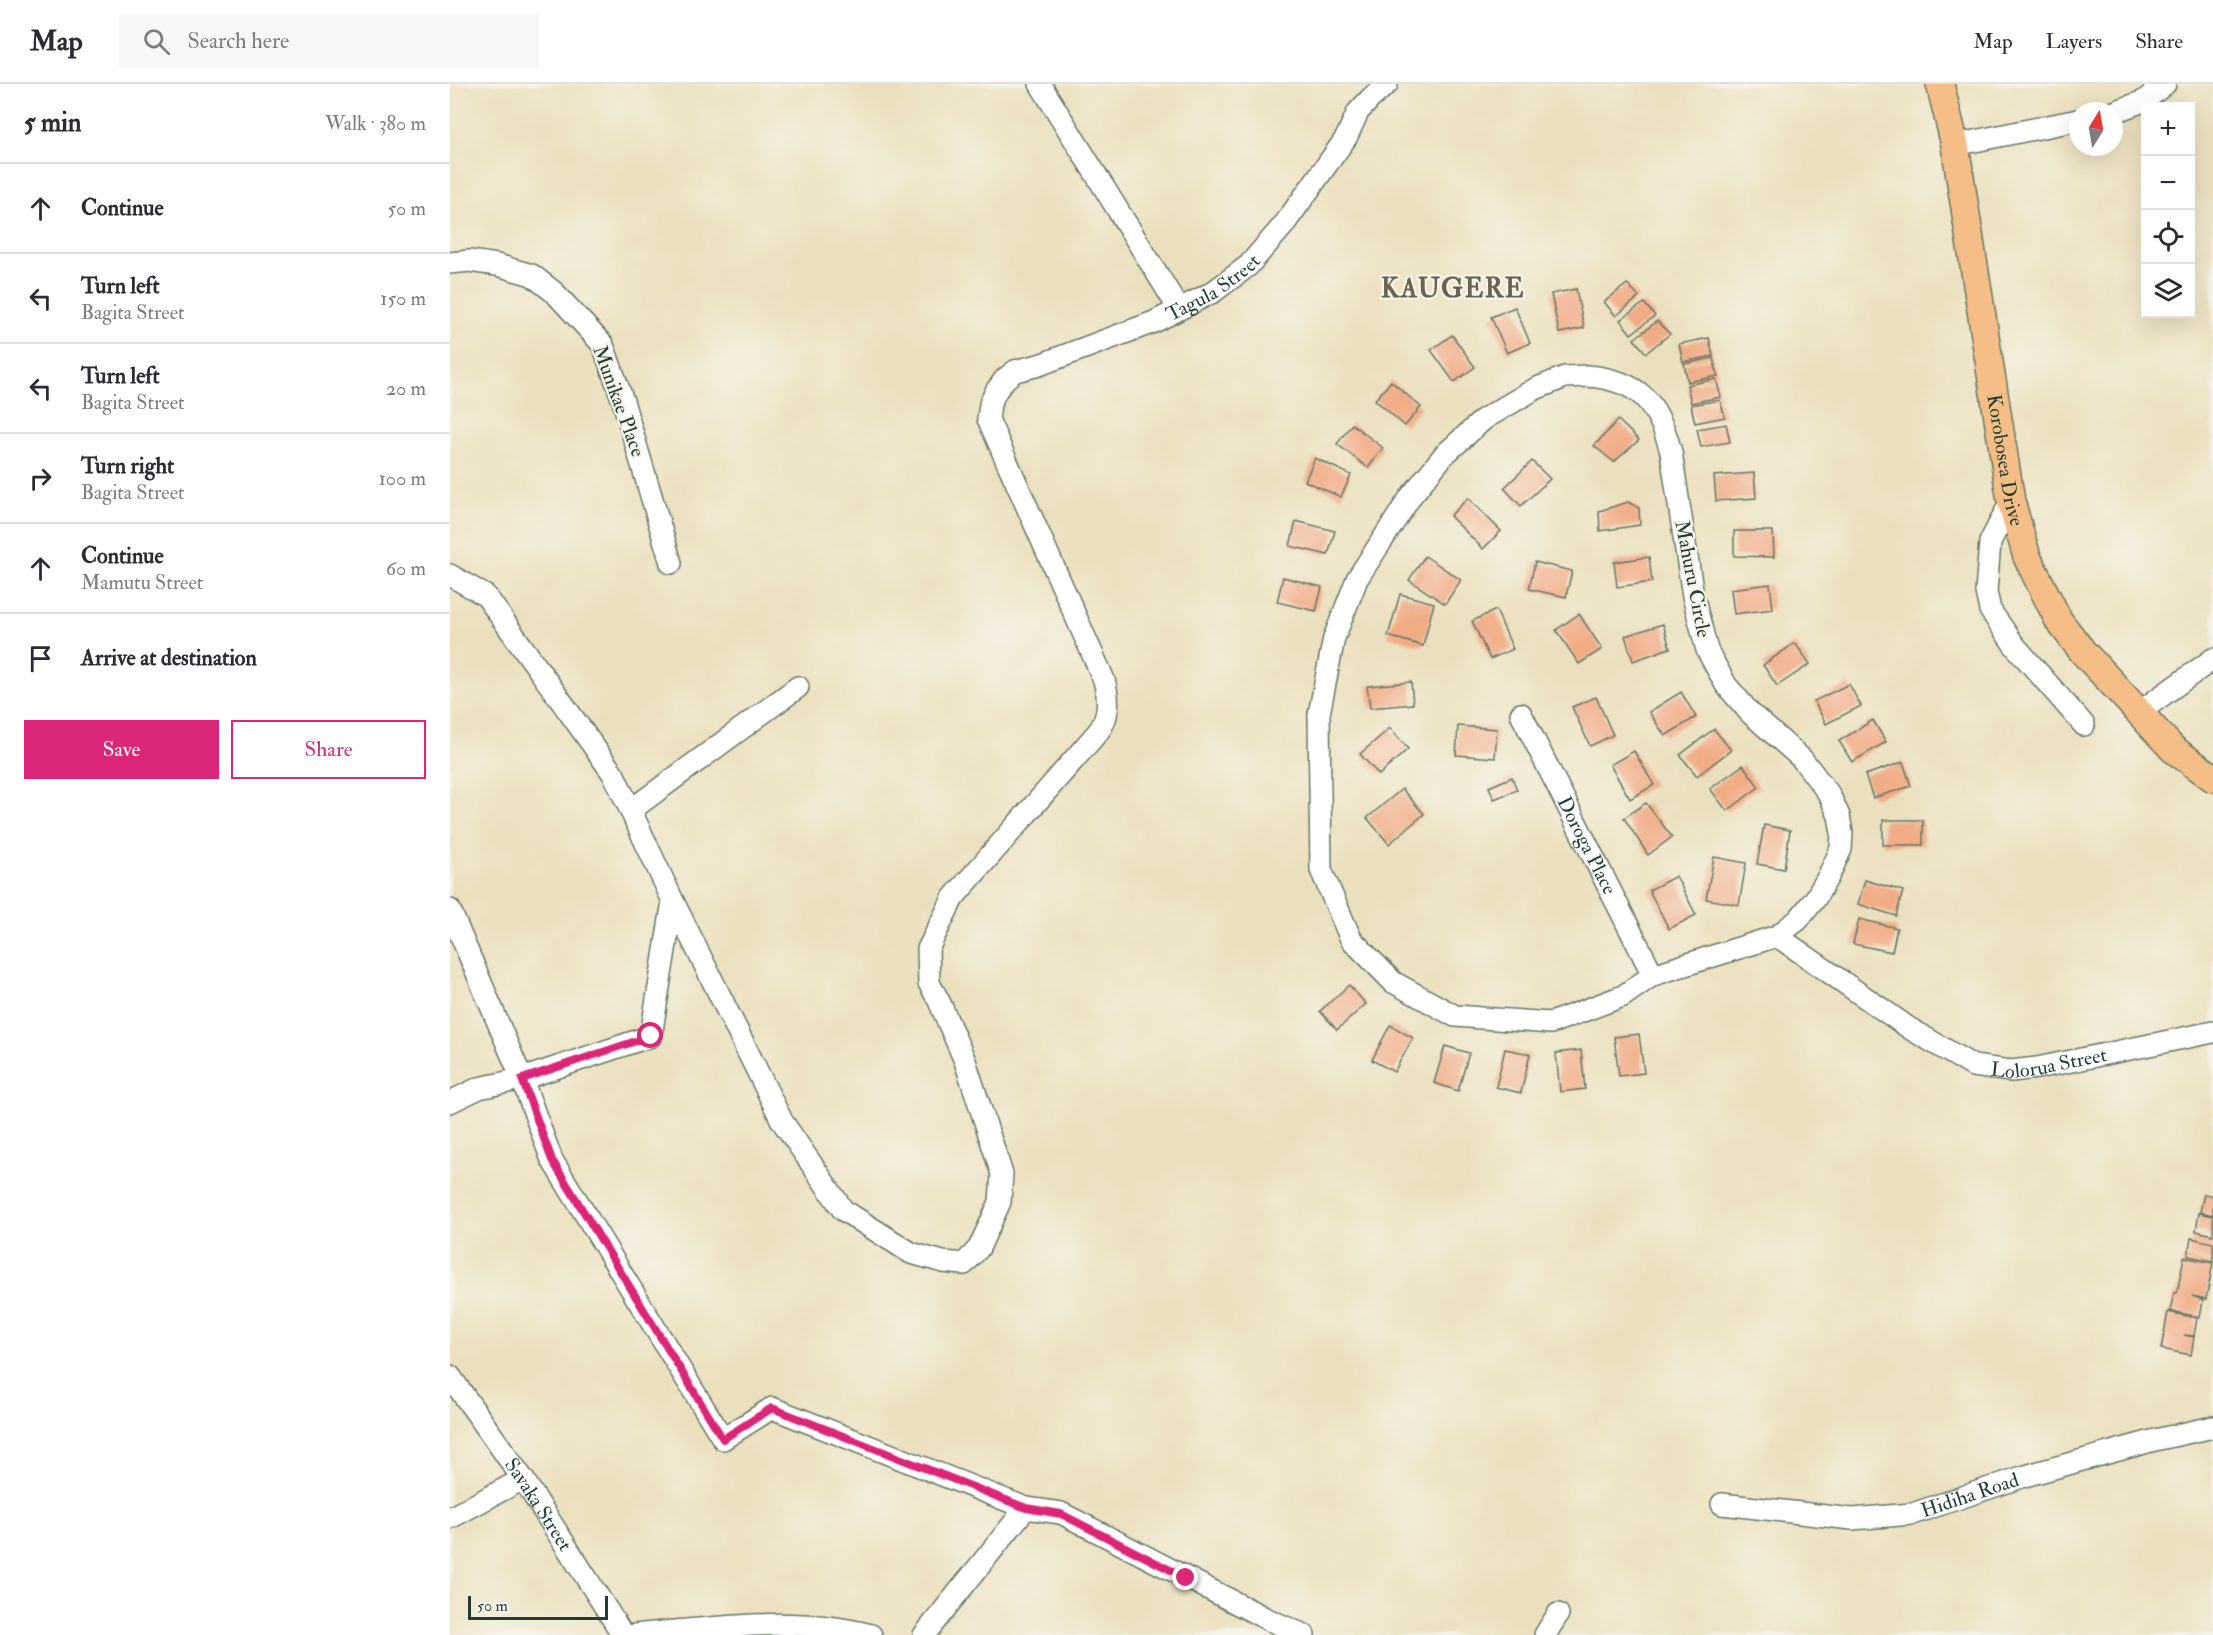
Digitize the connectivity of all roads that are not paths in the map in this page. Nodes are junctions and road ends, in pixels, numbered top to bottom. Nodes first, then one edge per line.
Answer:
1 (1040, 84) edge
2 (1387, 84) edge
3 (1941, 84) edge
4 (2165, 84) edge
5 (2123, 109) edge
6 (2069, 122) edge
7 (1955, 145) junction
8 (450, 263) edge
9 (1179, 309) junction
10 (2011, 501) junction
11 (671, 563) dead end
12 (450, 575) edge
13 (2213, 659) edge
14 (798, 687) dead end
15 (2138, 713) junction
16 (1521, 714) dead end
17 (2084, 725) dead end
18 (2211, 775) edge
19 (631, 810) junction
20 (673, 901) junction
21 (450, 910) edge
22 (1777, 936) junction
23 (1653, 975) junction
24 (2213, 1032) edge
25 (522, 1079) junction
26 (450, 1102) edge
27 (450, 1376) edge
28 (2213, 1427) edge
29 (523, 1479) junction
30 (1722, 1504) dead end
31 (1026, 1508) junction
32 (450, 1518) edge
33 (1558, 1614) dead end
34 (622, 1635) edge
35 (634, 1635) edge
36 (871, 1635) edge
37 (924, 1635) edge
38 (1304, 1635) edge
39 (1545, 1635) edge

1 - 9 street
2 - 9 street, Tagula Street
3 - 7 main road, Korobosea Drive
4 - 5 street
6 - 7 street
7 - 10 main road, Korobosea Drive
8 - 11 street, Munikae Place
9 - 20 street, Tagula Street
10 - 15 main road, Korobosea Drive
10 - 17 street
12 - 19 street
13 - 15 street
14 - 19 street
15 - 18 main road, Korobosea Drive
16 - 23 street, Doroga Place
19 - 20 street
20 - 25 street
21 - 25 street
22 - 23 street, Mahuru Circle
22 - 23 street, Mahuru Circle
22 - 24 street, Lolorua Street
25 - 26 street
25 - 31 street
27 - 29 street, Savaka Street
28 - 30 street, Hidiha Road
29 - 32 street
29 - 34 street, Savaka Street
31 - 37 street
31 - 38 street
33 - 39 street
35 - 36 street

